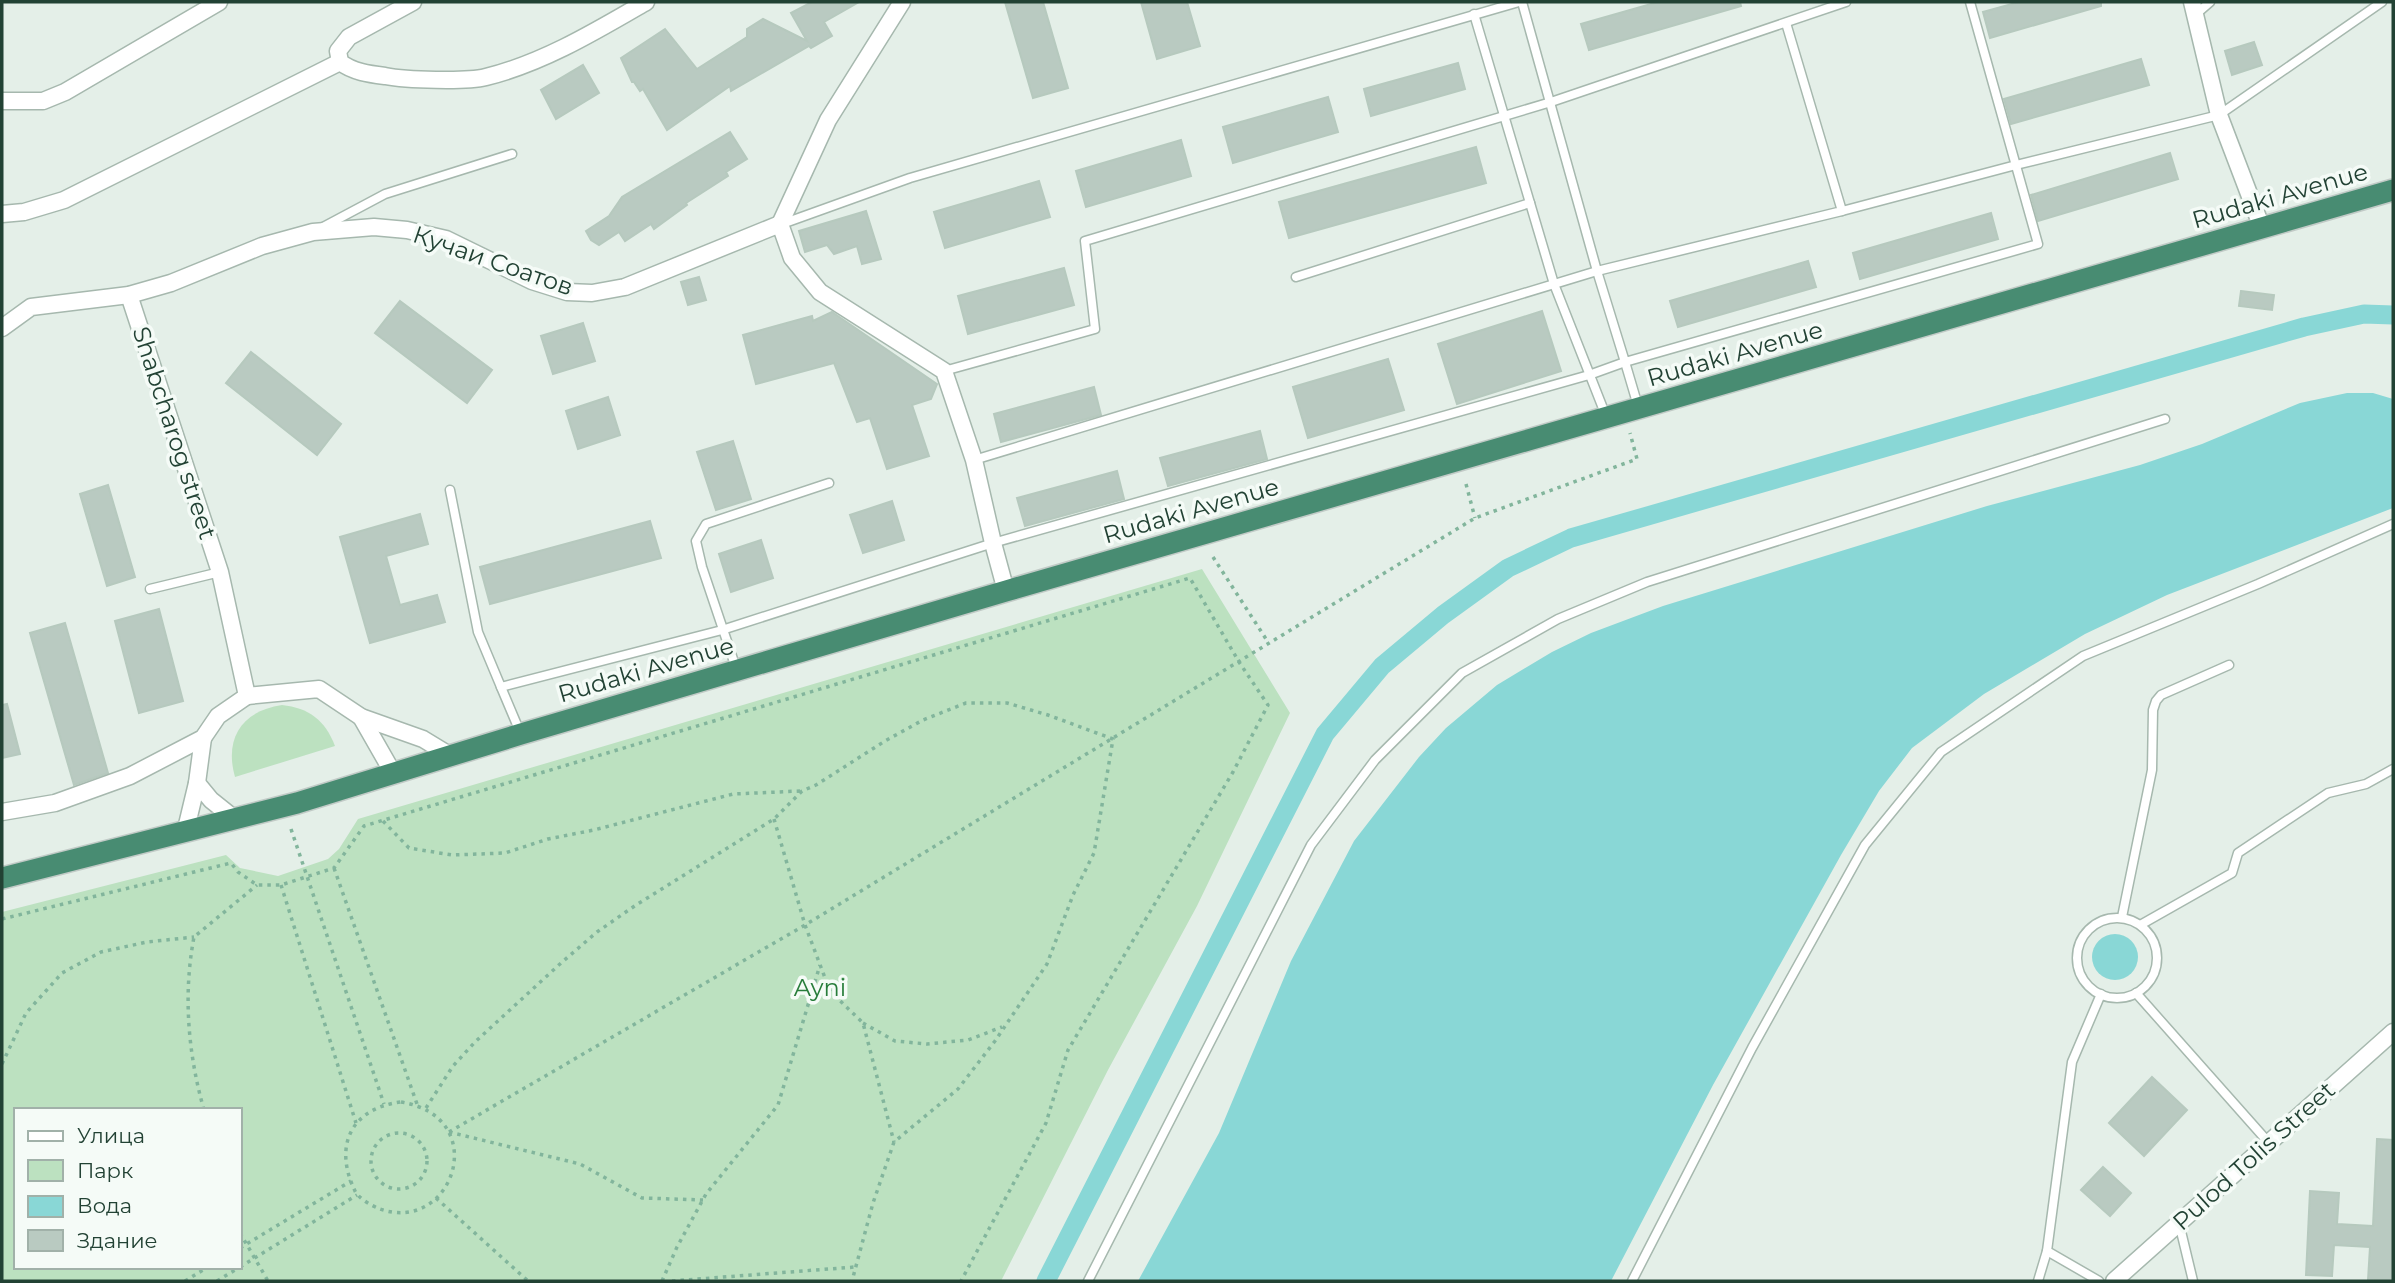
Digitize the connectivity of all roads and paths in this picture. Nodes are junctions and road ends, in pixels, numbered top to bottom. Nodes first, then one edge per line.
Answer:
1 (219, 2) edge
2 (413, 2) edge
3 (646, 2) edge
4 (902, 2) edge
5 (1521, 2) edge
6 (1846, 2) edge
7 (1970, 2) edge
8 (2210, 2) edge
9 (2382, 2) edge
10 (2193, 9) edge
11 (1474, 15) junction
12 (1786, 23) junction
13 (340, 62) junction
14 (2, 101) edge
15 (1551, 102) junction
16 (2219, 115) junction
17 (1503, 116) junction
18 (512, 154) dead end
19 (2016, 165) junction
20 (2393, 190) edge
21 (1530, 203) junction
22 (1842, 211) junction
23 (2, 214) edge
24 (780, 225) junction
25 (2262, 228) junction
26 (313, 232) junction
27 (1597, 271) junction
28 (1296, 277) dead end
29 (1554, 284) junction
30 (129, 295) junction
31 (31, 307) junction
32 (2, 312) edge
33 (2, 328) edge
34 (1625, 362) junction
35 (944, 371) junction
36 (1589, 374) junction
37 (1639, 409) junction
38 (1607, 418) junction
39 (2165, 419) dead end
40 (1630, 433) dead end
41 (974, 460) junction
42 (829, 483) dead end
43 (1466, 484) dead end
44 (450, 490) dead end
45 (1475, 518) junction
46 (2393, 524) edge
47 (993, 543) junction
48 (1213, 557) dead end
49 (220, 572) junction
50 (149, 589) dead end
51 (1006, 591) junction
52 (722, 630) junction
53 (1268, 642) junction
54 (1239, 662) junction
55 (2229, 665) dead end
56 (737, 670) junction
57 (501, 687) junction
58 (247, 696) junction
59 (361, 717) junction
60 (521, 734) junction
61 (203, 738) junction
62 (1113, 739) junction
63 (451, 756) junction
64 (2393, 769) edge
65 (393, 773) junction
66 (197, 783) junction
67 (802, 791) junction
68 (2, 812) edge
69 (774, 819) junction
70 (236, 820) junction
71 (382, 820) junction
72 (291, 829) dead end
73 (185, 832) junction
74 (334, 868) junction
75 (307, 876) junction
76 (2, 878) edge
77 (257, 885) junction
78 (281, 885) junction
79 (2122, 916) junction
80 (2, 919) edge
81 (2142, 924) junction
82 (804, 925) junction
83 (194, 936) junction
84 (820, 965) junction
85 (2136, 993) junction
86 (2101, 994) junction
87 (863, 1023) junction
88 (1004, 1027) junction
89 (2393, 1032) edge
90 (2, 1064) edge
91 (384, 1104) junction
92 (417, 1104) junction
93 (204, 1108) edge
94 (426, 1108) junction
95 (356, 1124) junction
96 (449, 1132) junction
97 (894, 1142) junction
98 (2269, 1143) junction
99 (428, 1165) joint
100 (351, 1181) junction
101 (357, 1195) junction
102 (436, 1199) junction
103 (703, 1200) junction
104 (2179, 1223) junction
105 (242, 1237) edge
106 (246, 1244) junction
107 (242, 1247) edge
108 (2047, 1251) junction
109 (254, 1258) junction
110 (242, 1266) edge
111 (856, 1267) junction
112 (205, 1269) edge
113 (237, 1269) edge
114 (185, 1281) edge
115 (217, 1281) edge
116 (268, 1281) edge
117 (528, 1281) edge
118 (662, 1281) edge
119 (673, 1281) edge
120 (852, 1281) edge
121 (961, 1281) edge
122 (1088, 1281) edge
123 (1632, 1281) edge
124 (2038, 1281) edge
125 (2099, 1281) edge
126 (2114, 1281) edge
127 (2193, 1281) edge

1 - 14 street
2 - 13 street
3 - 13 street
4 - 24 street
5 - 11 lane
5 - 15 lane
6 - 12 lane
7 - 19 lane
8 - 10 lane
9 - 16 lane
10 - 16 street
11 - 17 lane
11 - 24 lane
12 - 15 lane
12 - 22 lane
13 - 23 street
15 - 17 lane
15 - 27 lane
16 - 19 lane
16 - 25 street
17 - 21 lane
17 - 35 lane
18 - 26 lane
19 - 22 lane
19 - 34 lane
20 - 25 highway, Rudaki Avenue
21 - 28 lane
21 - 29 lane
22 - 27 lane
24 - 26 street, Кучаи Соатов
24 - 35 street
25 - 37 highway, Rudaki Avenue
26 - 30 street, Кучаи Соатов
27 - 29 lane
27 - 34 lane
29 - 36 lane
29 - 41 lane
30 - 31 street, Кучаи Соатов
30 - 49 street, Shabcharog street
31 - 32 street
31 - 33 street, Кучаи Соатов
34 - 36 lane
34 - 37 lane
35 - 41 street
36 - 38 lane
36 - 47 lane
37 - 38 highway, Rudaki Avenue
38 - 51 highway, Rudaki Avenue
39 - 122 lane
40 - 45 path
41 - 47 street
42 - 52 lane
43 - 45 path
44 - 57 lane
45 - 53 path
46 - 123 lane
47 - 51 street
47 - 52 lane
48 - 53 path
49 - 50 lane, Shabcharog street
49 - 58 street, Shabcharog street
51 - 56 highway, Rudaki Avenue
52 - 56 lane
52 - 57 lane
53 - 54 path
54 - 62 path
54 - 71 path
54 - 121 path
55 - 79 lane
56 - 60 highway, Rudaki Avenue
57 - 60 lane
58 - 59 street
58 - 61 street
59 - 63 street
59 - 65 street
60 - 63 highway, Rudaki Avenue
61 - 66 street
61 - 68 street
62 - 67 path
62 - 82 path
62 - 88 path
63 - 65 highway, Rudaki Avenue
64 - 81 lane
65 - 70 highway, Rudaki Avenue
66 - 70 street
66 - 73 street
67 - 69 path
67 - 71 path
69 - 82 path
69 - 94 path
70 - 73 highway, Rudaki Avenue
71 - 74 path
72 - 75 path
73 - 76 highway, Rudaki Avenue
74 - 75 path
74 - 92 path
75 - 78 path
75 - 91 path
77 - 78 path
77 - 80 path
77 - 83 path
78 - 95 path
79 - 81 lane
79 - 86 lane
81 - 85 lane
82 - 84 path
82 - 96 path
83 - 90 path
83 - 93 path
84 - 87 path
84 - 103 path
85 - 86 lane
85 - 98 lane
86 - 108 lane
87 - 88 path
87 - 97 path
88 - 97 path
89 - 98 street, Pulod Tolis Street
91 - 92 path
91 - 95 path
92 - 94 path
94 - 96 path
95 - 100 path
96 - 102 path
96 - 103 path
97 - 111 path
98 - 104 street, Pulod Tolis Street
99 - 99 path
100 - 101 path
100 - 106 path
101 - 102 path
101 - 109 path
102 - 117 path
103 - 118 path
104 - 126 street, Pulod Tolis Street
104 - 127 lane
105 - 106 path
106 - 107 path
106 - 109 path
108 - 124 lane
108 - 125 lane
109 - 110 path
109 - 116 path
111 - 119 path
111 - 120 path
112 - 114 path
113 - 115 path

